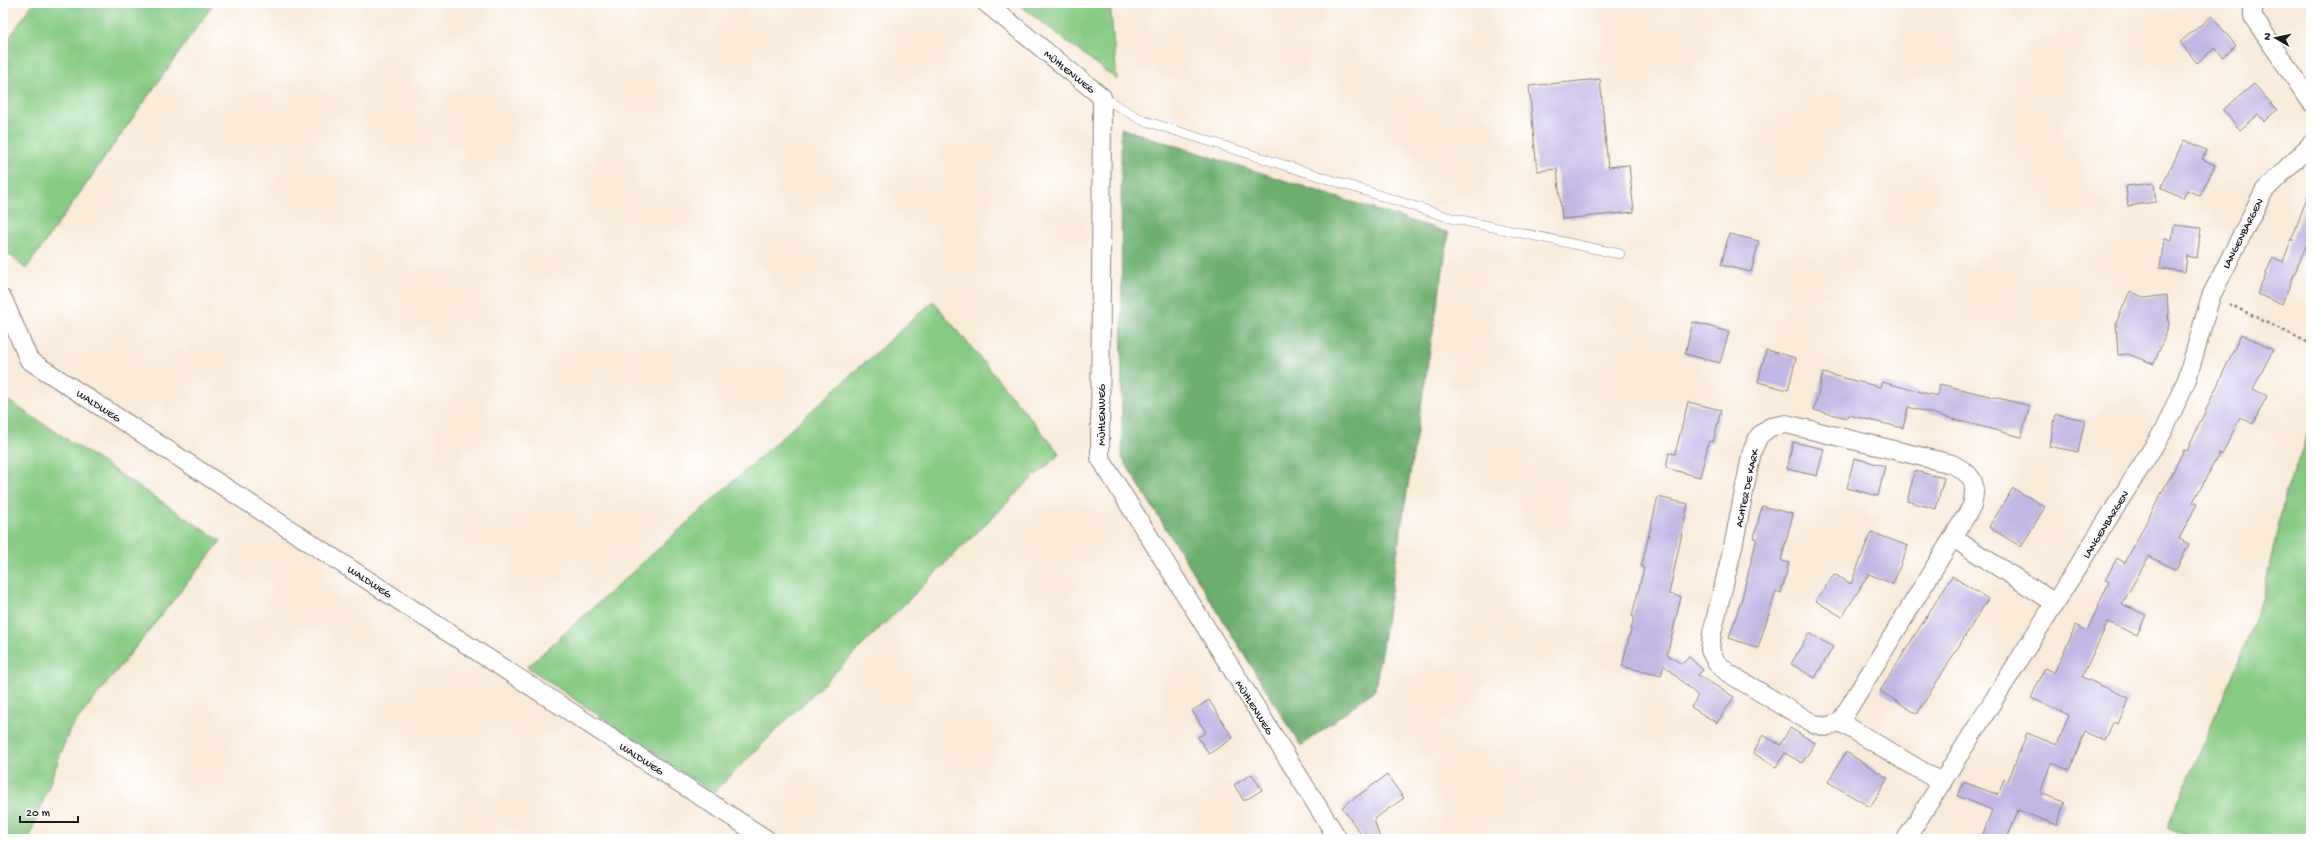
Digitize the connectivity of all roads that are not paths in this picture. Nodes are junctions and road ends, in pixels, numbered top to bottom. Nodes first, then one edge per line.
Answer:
1 (986, 3) edge
2 (2253, 3) edge
3 (1102, 97) junction
4 (2311, 102) edge
5 (2311, 144) edge
6 (1620, 254) dead end
7 (3, 301) edge
8 (1953, 538) junction
9 (2055, 603) junction
10 (1840, 722) junction
11 (1942, 783) junction
12 (766, 839) edge
13 (1338, 839) edge
14 (1906, 839) edge

1 - 3 street, MÜHLENWEG
2 - 4 street
3 - 6 lane
3 - 13 street, MÜHLENWEG
5 - 9 street, LANGENBARGEN
7 - 12 street, WALDWEG
8 - 9 street
8 - 10 street, ACHTER DE KARK
8 - 10 street, ACHTER DE KARK
9 - 11 street, LANGENBARGEN
10 - 11 street
11 - 14 street, LANGENBARGEN

